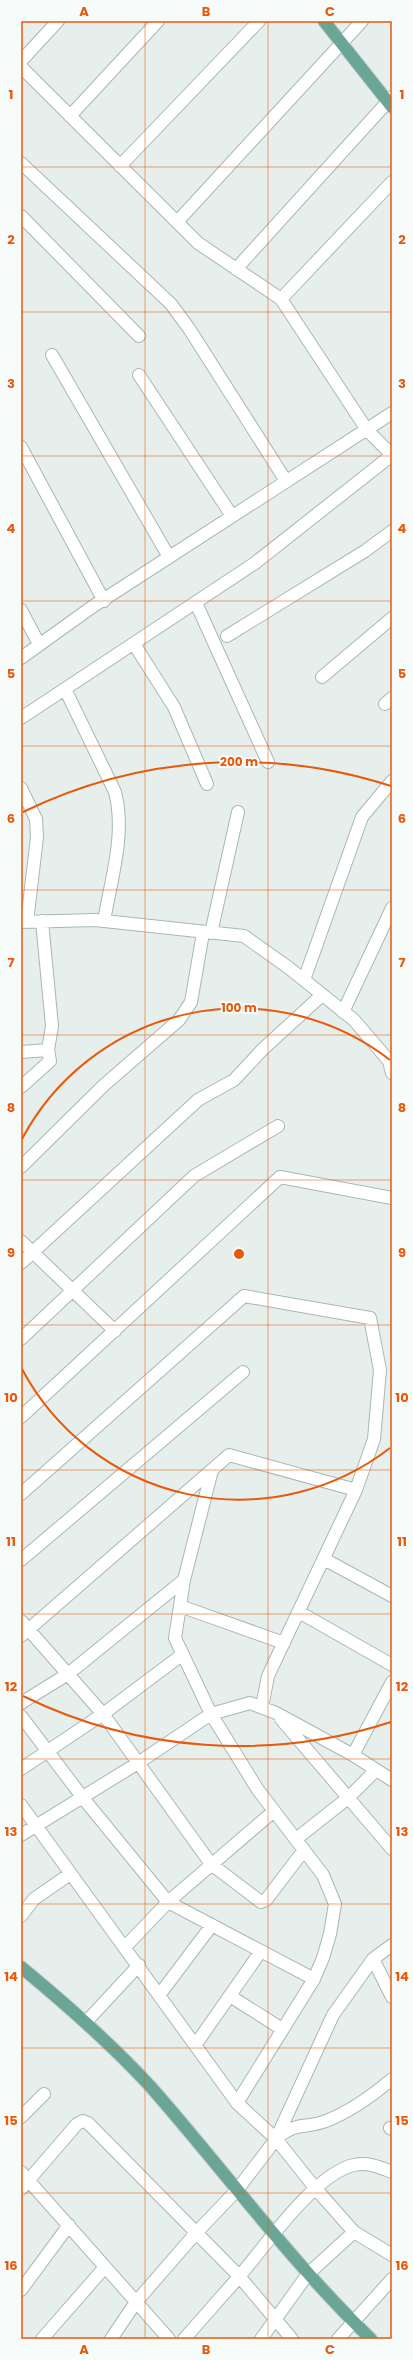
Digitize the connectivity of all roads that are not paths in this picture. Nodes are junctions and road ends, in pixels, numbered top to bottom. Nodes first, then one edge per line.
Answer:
1 (58, 21) edge
2 (158, 21) edge
3 (259, 21) edge
4 (324, 21) edge
5 (362, 21) edge
6 (342, 43) junction
7 (21, 61) edge
8 (21, 67) edge
9 (391, 102) edge
10 (70, 116) junction
11 (21, 163) edge
12 (120, 166) junction
13 (392, 182) edge
14 (21, 216) edge
15 (177, 222) junction
16 (236, 268) junction
17 (281, 299) junction
18 (139, 336) dead end
19 (52, 355) dead end
20 (139, 375) dead end
21 (392, 413) edge
22 (367, 430) junction
23 (21, 447) edge
24 (392, 455) edge
25 (286, 481) junction
26 (232, 516) junction
27 (392, 531) edge
28 (169, 557) junction
29 (104, 601) junction
30 (196, 603) junction
31 (21, 610) edge
32 (392, 618) edge
33 (227, 636) dead end
34 (39, 644) junction
35 (134, 644) junction
36 (21, 658) edge
37 (322, 677) dead end
38 (65, 689) junction
39 (21, 718) edge
40 (268, 762) dead end
41 (392, 781) edge
42 (207, 784) dead end
43 (21, 788) edge
44 (238, 812) dead end
45 (392, 908) edge
46 (42, 921) junction
47 (104, 921) junction
48 (24, 922) edge
49 (207, 933) junction
50 (304, 980) junction
51 (322, 995) junction
52 (343, 1012) junction
53 (48, 1050) junction
54 (21, 1052) edge
55 (392, 1073) edge
56 (21, 1087) edge
57 (278, 1126) dead end
58 (21, 1168) edge
59 (392, 1198) edge
60 (21, 1241) edge
61 (33, 1252) junction
62 (21, 1263) edge
63 (72, 1290) junction
64 (114, 1331) junction
65 (21, 1339) edge
66 (243, 1372) dead end
67 (21, 1417) edge
68 (212, 1470) junction
69 (356, 1490) junction
70 (21, 1494) edge
71 (324, 1559) junction
72 (21, 1560) edge
73 (184, 1580) junction
74 (392, 1596) edge
75 (180, 1606) junction
76 (299, 1612) junction
77 (21, 1621) edge
78 (26, 1633) edge
79 (284, 1643) junction
80 (183, 1654) junction
81 (392, 1665) edge
82 (68, 1674) junction
83 (392, 1682) edge
84 (21, 1703) edge
85 (262, 1707) junction
86 (276, 1713) junction
87 (103, 1714) junction
88 (211, 1714) junction
89 (21, 1716) edge
90 (48, 1752) junction
91 (353, 1755) junction
92 (138, 1763) junction
93 (21, 1769) edge
94 (376, 1770) junction
95 (392, 1780) edge
96 (83, 1798) junction
97 (348, 1798) junction
98 (21, 1805) edge
99 (274, 1811) junction
100 (36, 1825) junction
101 (21, 1835) edge
102 (296, 1839) junction
103 (392, 1849) edge
104 (304, 1850) junction
105 (211, 1864) junction
106 (70, 1874) junction
107 (168, 1902) junction
108 (21, 1916) edge
109 (212, 1925) junction
110 (392, 1945) edge
111 (125, 1947) junction
112 (261, 1951) junction
113 (374, 1959) junction
114 (139, 1965) junction
115 (21, 1967) edge
116 (314, 1979) junction
117 (160, 1994) junction
118 (230, 1996) junction
119 (392, 1997) edge
120 (86, 2022) junction
121 (282, 2029) junction
122 (196, 2044) junction
123 (392, 2079) edge
124 (44, 2094) dead end
125 (237, 2103) junction
126 (21, 2117) edge
127 (276, 2139) junction
128 (392, 2172) edge
129 (23, 2180) edge
130 (316, 2189) junction
131 (237, 2190) junction
132 (69, 2225) junction
133 (354, 2232) junction
134 (196, 2233) junction
135 (273, 2233) junction
136 (392, 2255) edge
137 (105, 2267) junction
138 (308, 2274) junction
139 (239, 2276) junction
140 (392, 2279) edge
141 (21, 2290) edge
142 (136, 2302) junction
143 (275, 2321) junction
144 (352, 2321) junction
145 (42, 2339) edge
146 (111, 2339) edge
147 (169, 2339) edge
148 (184, 2339) edge
149 (261, 2339) edge
150 (292, 2339) edge
151 (338, 2339) edge
152 (370, 2339) edge

1 - 7 street
2 - 10 street
3 - 12 street
4 - 6 main road
5 - 6 street
6 - 9 main road
6 - 15 street
8 - 10 street
9 - 16 street
10 - 12 street
11 - 25 street
12 - 15 street
13 - 17 street
14 - 18 street
15 - 16 street
16 - 17 street
17 - 22 street
19 - 28 street
20 - 26 street
21 - 22 street
22 - 24 street
22 - 25 street
23 - 29 street
24 - 30 street
25 - 26 street
26 - 28 street
27 - 33 street
28 - 29 street
29 - 34 street
30 - 35 street
30 - 40 street
31 - 34 street
32 - 37 street
34 - 36 street
35 - 38 street
35 - 42 street
38 - 39 street
38 - 47 street
41 - 50 street
43 - 48 street
44 - 49 street
45 - 52 street
46 - 47 street
46 - 48 street
46 - 53 street
47 - 49 street
49 - 50 street
49 - 58 street
50 - 51 street
51 - 52 street
51 - 61 street
52 - 55 street
53 - 54 street
53 - 56 street
57 - 63 street
59 - 64 street
60 - 61 street
61 - 62 street
61 - 63 street
63 - 64 street
63 - 65 street
64 - 67 street
66 - 72 street
68 - 69 street
68 - 73 street
68 - 78 street
69 - 70 street
69 - 71 street
71 - 74 street
71 - 76 street
73 - 75 street
73 - 82 street
75 - 79 street
75 - 80 street
76 - 79 street
76 - 81 street
77 - 78 street
78 - 82 street
79 - 85 street
80 - 87 street
80 - 88 street
82 - 84 street
82 - 87 street
83 - 91 street
85 - 86 street
85 - 88 street
86 - 91 street
86 - 97 street
87 - 90 street
87 - 92 street
88 - 92 street
88 - 99 street
89 - 90 street
90 - 93 street
90 - 96 street
91 - 94 street
92 - 96 street
92 - 105 street
94 - 95 street
94 - 97 street
96 - 100 street
96 - 107 street
97 - 102 street
97 - 103 street
98 - 100 street
99 - 102 street
99 - 105 street
100 - 101 street
100 - 106 street
102 - 104 street
104 - 105 street
104 - 116 street
105 - 107 street
106 - 108 street
106 - 111 street
107 - 109 street
107 - 111 street
109 - 112 street
109 - 117 street
110 - 113 street
111 - 114 street
112 - 116 street
112 - 118 street
113 - 119 street
113 - 127 street
114 - 117 street
114 - 120 street
115 - 120 main road
116 - 121 street
117 - 122 street
118 - 121 street
118 - 122 street
120 - 131 main road
121 - 125 street
122 - 125 street
123 - 127 street
124 - 126 street
125 - 127 street
127 - 130 street
127 - 131 street
128 - 130 street
129 - 132 street
129 - 134 street
130 - 133 street
130 - 135 street
131 - 134 street
131 - 135 main road
132 - 137 street
132 - 141 street
133 - 136 street
133 - 138 street
134 - 139 street
134 - 142 street
135 - 138 main road
135 - 139 street
137 - 142 street
137 - 145 street
138 - 143 street
138 - 144 main road
139 - 143 street
139 - 148 street
140 - 144 street
142 - 146 street
142 - 147 street
143 - 149 street
143 - 150 street
144 - 151 street
144 - 152 main road

